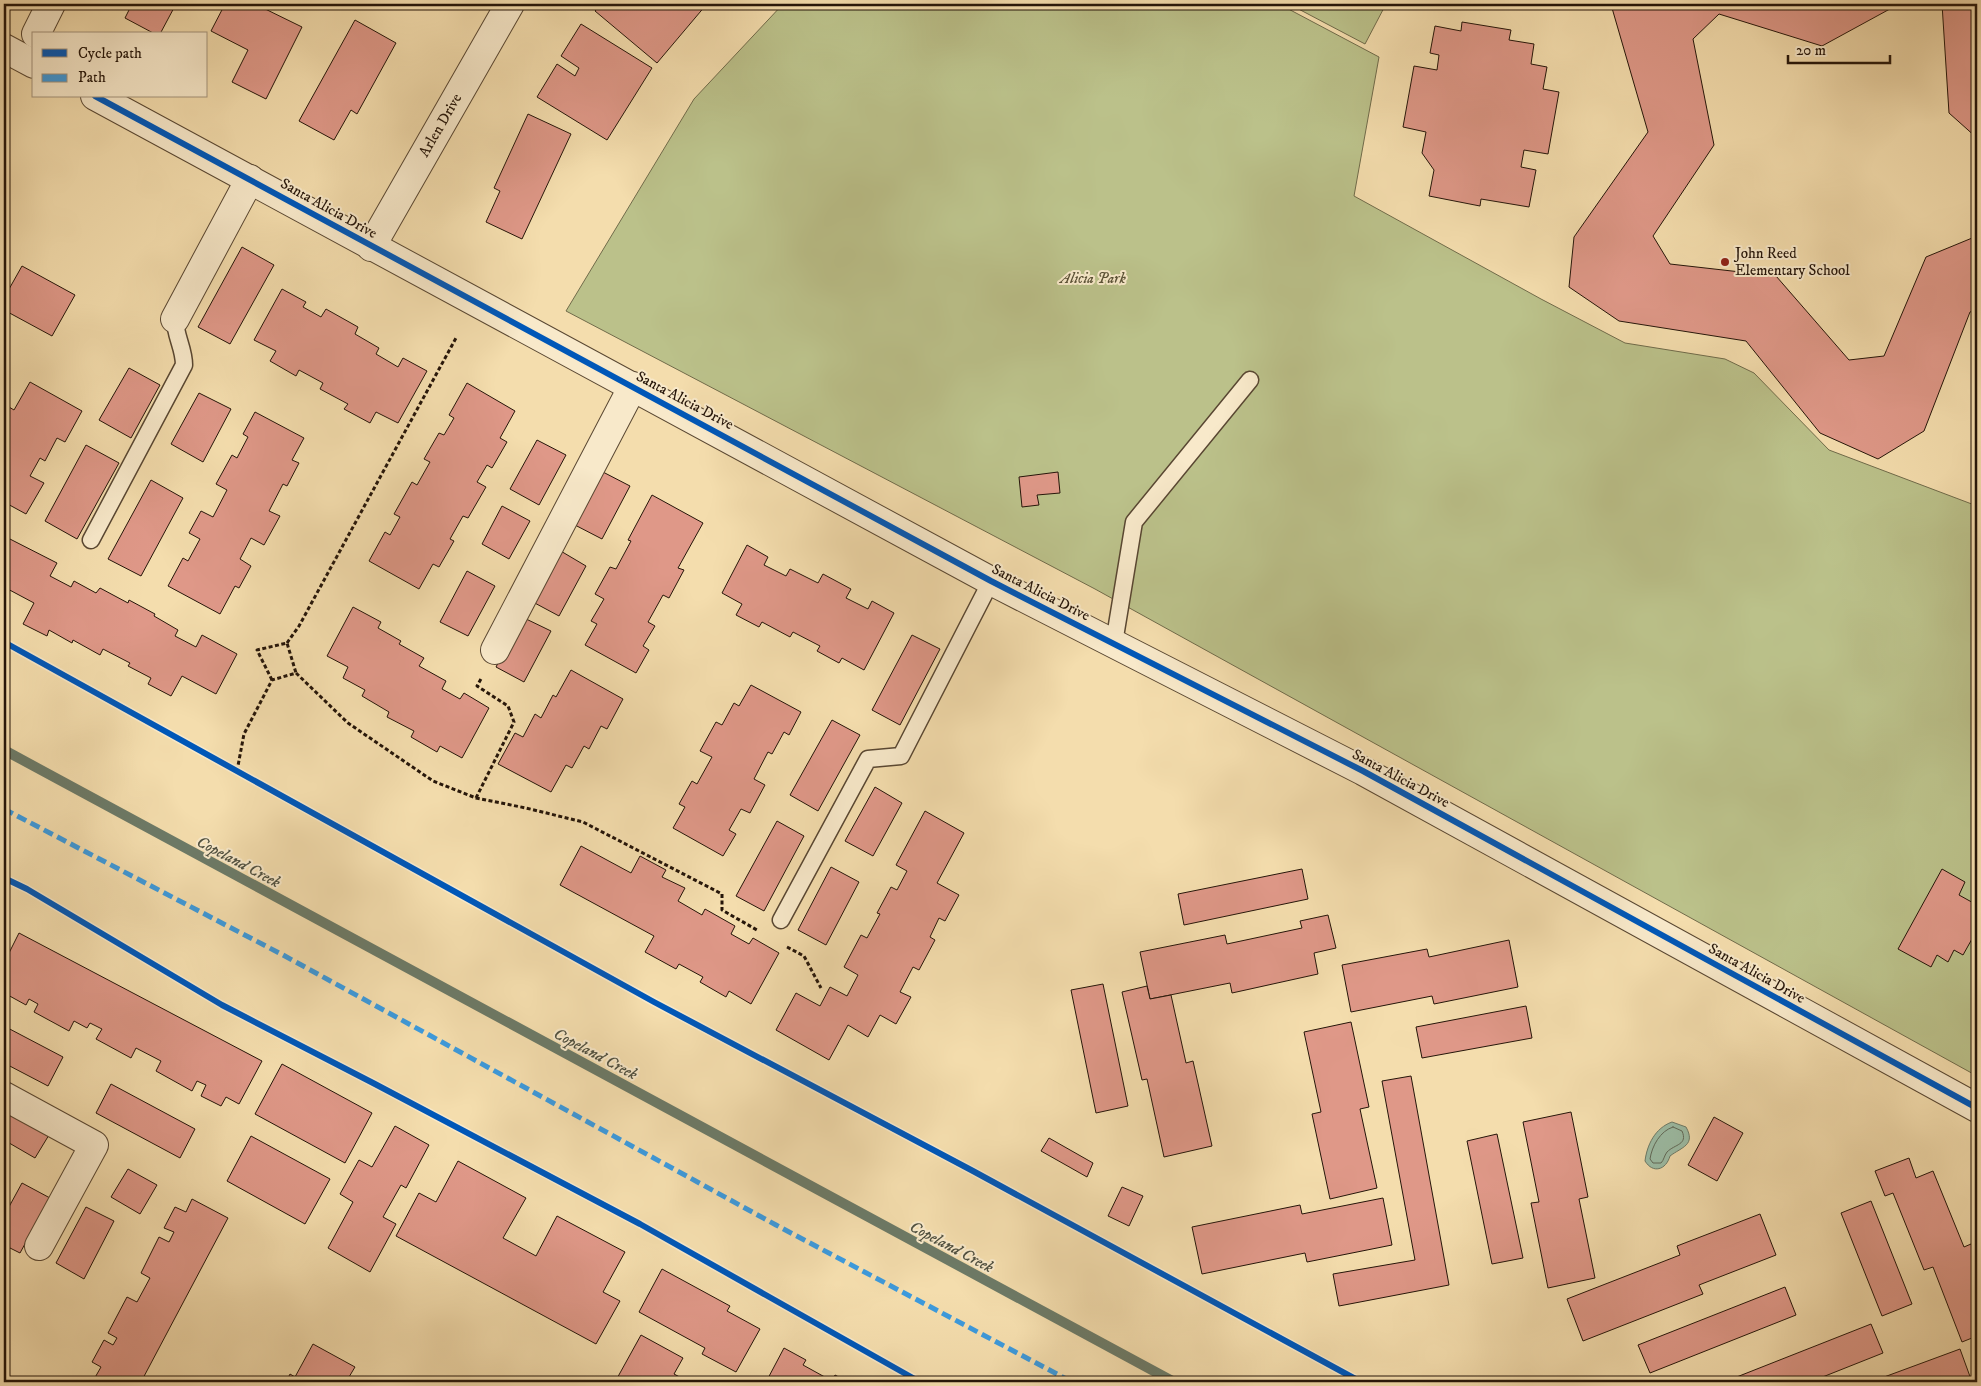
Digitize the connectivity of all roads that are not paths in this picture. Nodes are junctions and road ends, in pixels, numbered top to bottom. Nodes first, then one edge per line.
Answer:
1 (51, 4) edge
2 (510, 4) edge
3 (37, 32) edge
4 (99, 98) edge
5 (250, 179) junction
6 (371, 246) junction
7 (175, 319) joint
8 (1250, 380) dead end
9 (633, 386) junction
10 (91, 540) dead end
11 (991, 581) junction
12 (1114, 643) junction
13 (495, 650) road end
14 (782, 920) dead end
15 (4, 1096) edge
16 (1977, 1108) edge
17 (39, 1246) dead end

1 - 3 street
2 - 6 street, Arlen Drive
4 - 5 street, Santa Alicia Drive
5 - 6 street, Santa Alicia Drive
5 - 7 street
6 - 9 street, Santa Alicia Drive
7 - 10 lane
8 - 12 lane
9 - 11 street, Santa Alicia Drive
9 - 13 street
11 - 12 street, Santa Alicia Drive
11 - 14 lane
12 - 16 street, Santa Alicia Drive
15 - 17 street

